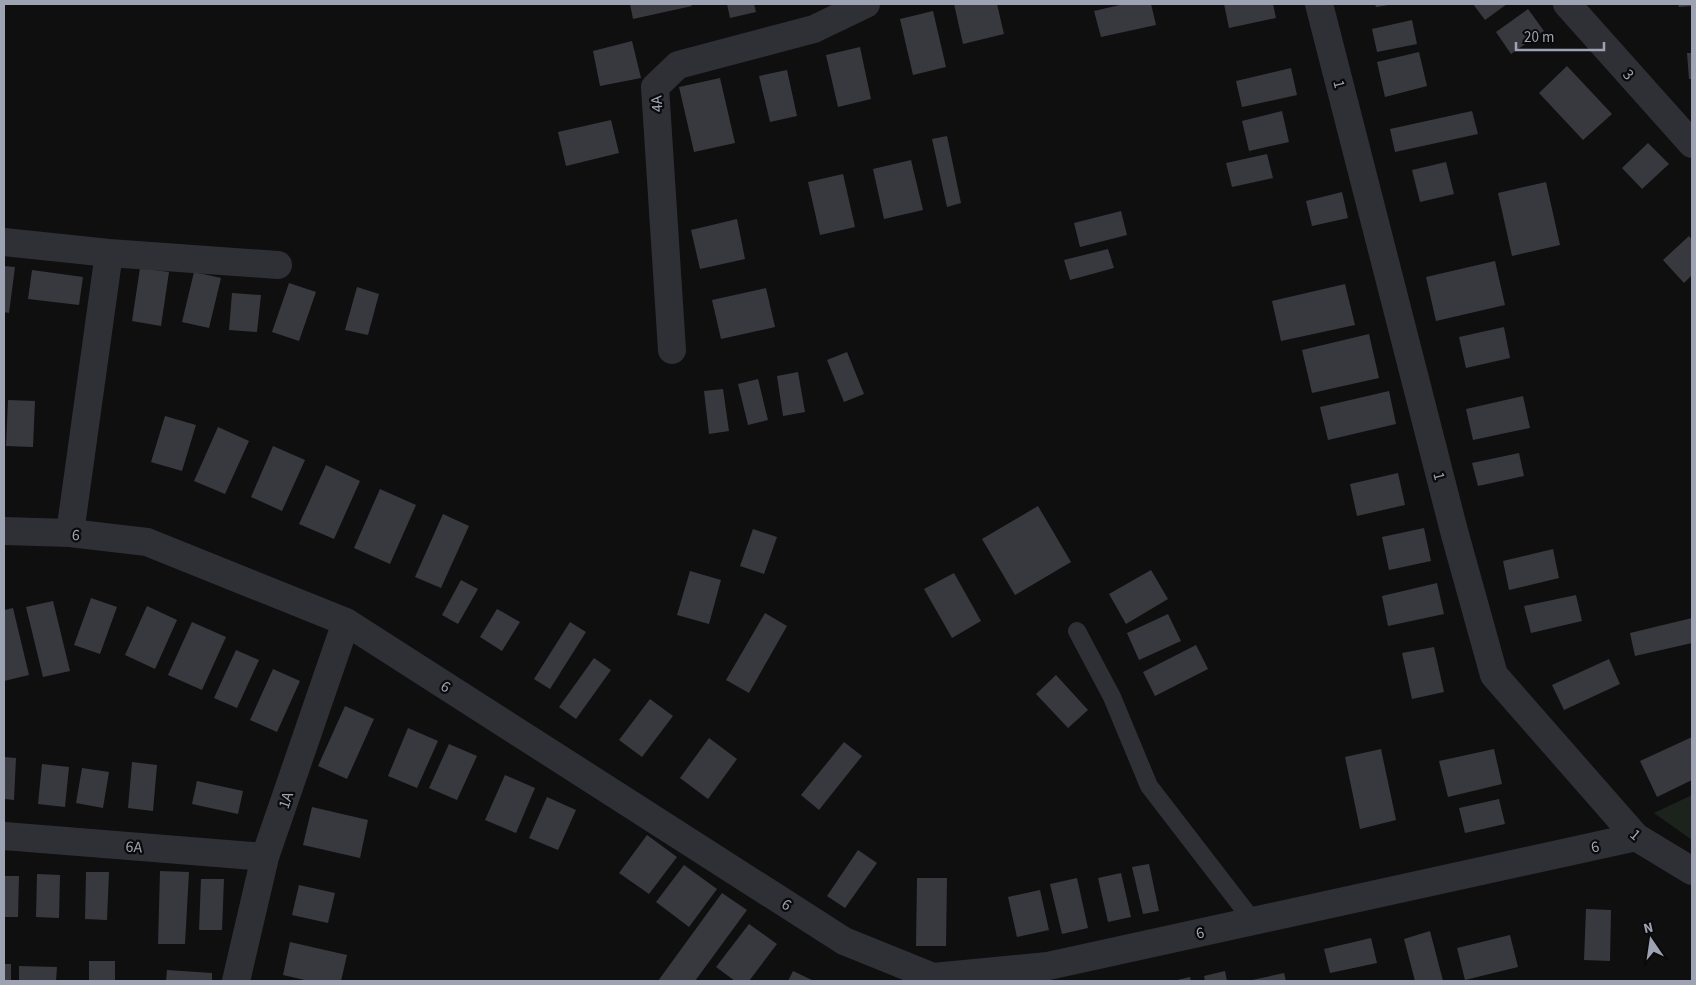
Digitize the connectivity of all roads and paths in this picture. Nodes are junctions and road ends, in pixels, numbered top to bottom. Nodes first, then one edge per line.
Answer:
1 (866, 4) edge
2 (1319, 4) edge
3 (1567, 4) edge
4 (1692, 144) edge
5 (4, 242) edge
6 (109, 253) junction
7 (278, 265) dead end
8 (672, 350) dead end
9 (4, 531) edge
10 (70, 533) junction
11 (346, 622) junction
12 (1077, 631) dead end
13 (4, 836) edge
14 (1636, 837) junction
15 (265, 856) junction
16 (1692, 872) edge
17 (1253, 921) junction
18 (236, 981) edge

1 - 8 street, 4A
2 - 14 street, 1
3 - 4 street, 3
5 - 6 street
6 - 7 street
6 - 10 street
9 - 10 street, 6
10 - 11 street, 6
11 - 15 street, 1A
11 - 17 street, 6
12 - 17 lane
13 - 15 street, 6A
14 - 16 street, 1
14 - 17 street, 6
15 - 18 street, 1A

